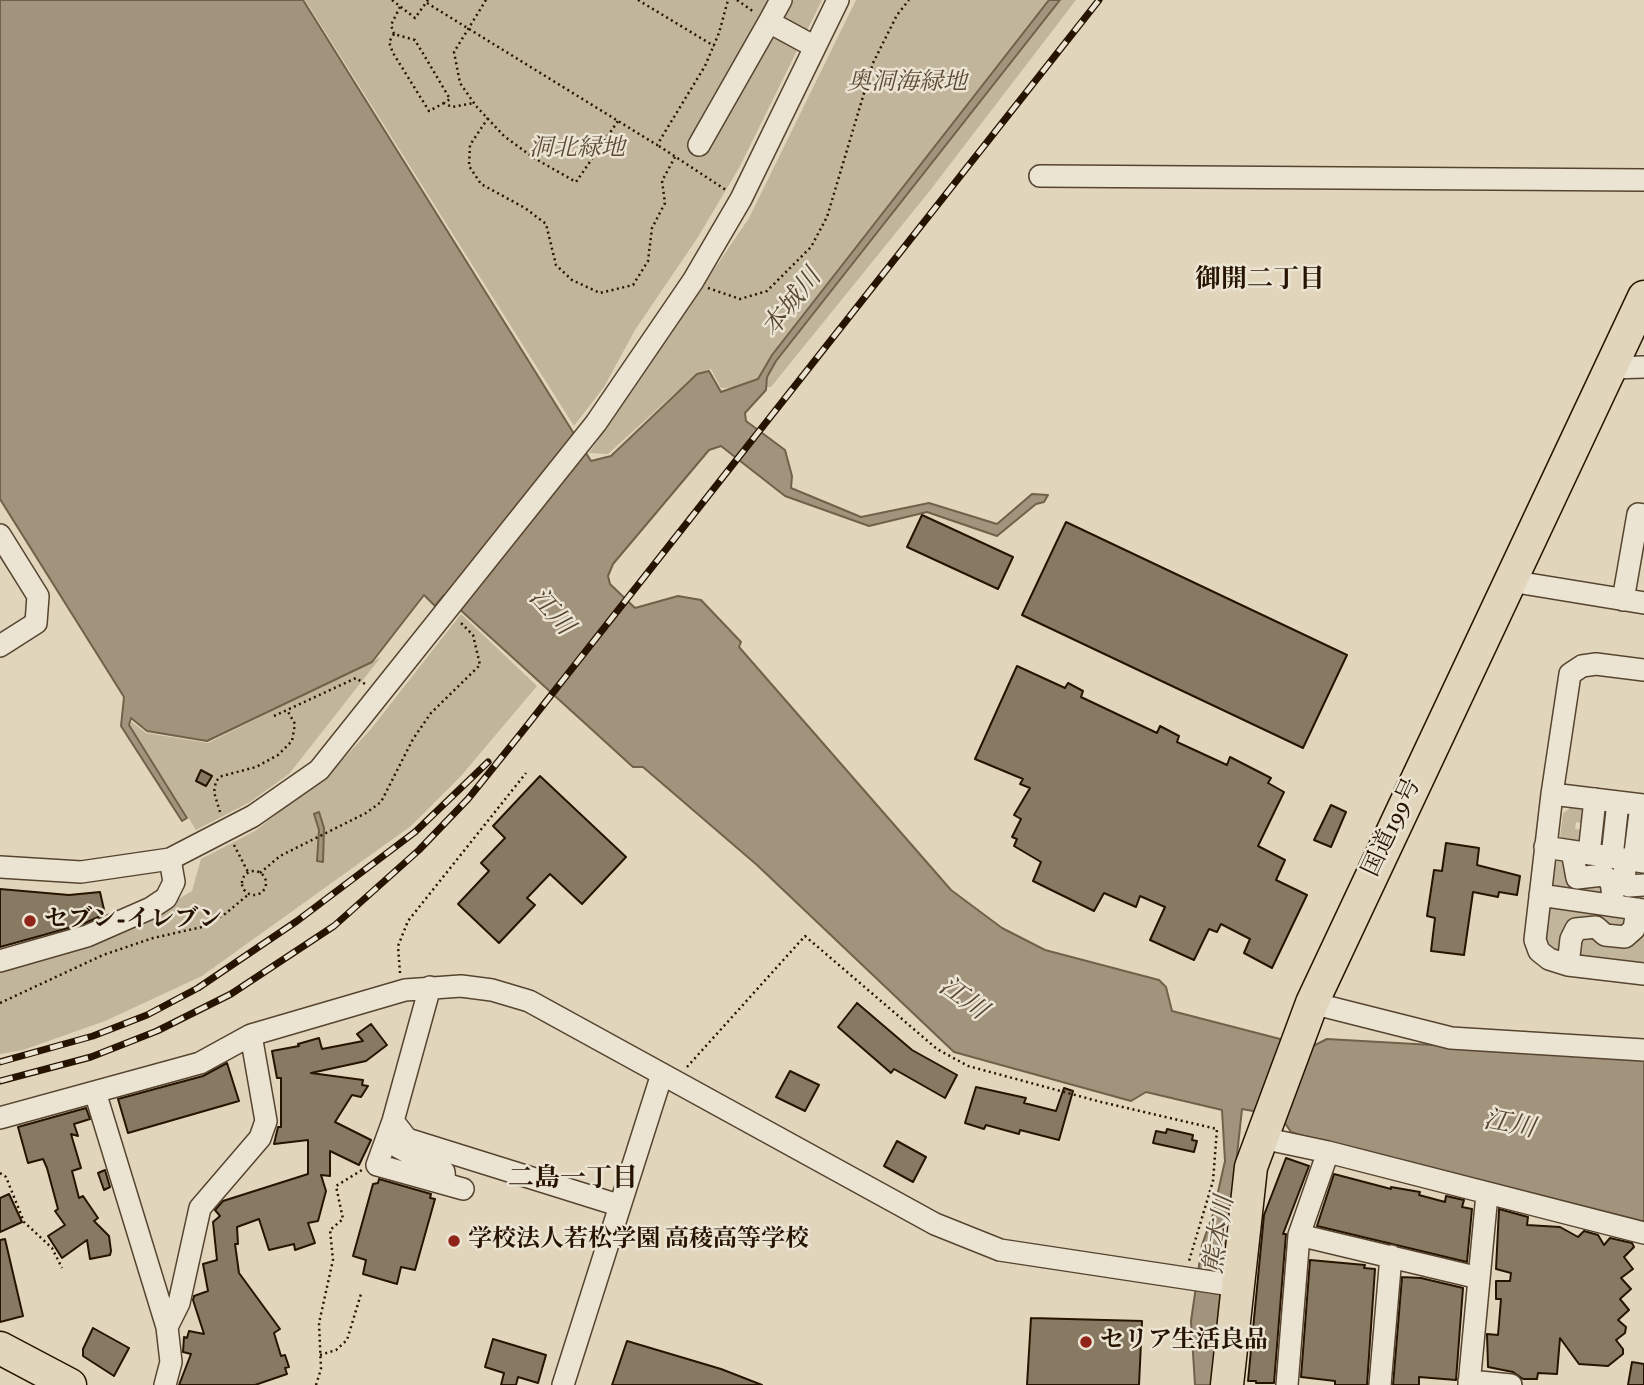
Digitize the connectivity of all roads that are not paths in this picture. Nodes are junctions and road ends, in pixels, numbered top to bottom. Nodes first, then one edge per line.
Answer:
1 (781, 0) edge
2 (838, 0) edge
3 (769, 22) junction
4 (815, 47) junction
5 (699, 145) dead end
6 (1040, 176) dead end
7 (1644, 180) edge
8 (1644, 297) edge
9 (1644, 367) edge
10 (1611, 368) junction
11 (1644, 515) edge
12 (0, 535) edge
13 (1510, 581) junction
14 (1633, 602) edge
15 (0, 646) edge
16 (1644, 670) edge
17 (1552, 794) junction
18 (1595, 799) junction
19 (1618, 802) junction
20 (1643, 805) edge
21 (1545, 847) junction
22 (1581, 853) junction
23 (170, 859) junction
24 (1628, 860) edge
25 (0, 867) edge
26 (1644, 885) edge
27 (1540, 895) junction
28 (1614, 906) junction
29 (1641, 910) edge
30 (0, 961) edge
31 (1568, 965) junction
32 (1644, 974) edge
33 (430, 987) junction
34 (1310, 1008) junction
35 (251, 1035) junction
36 (1644, 1050) edge
37 (672, 1073) junction
38 (95, 1092) junction
39 (0, 1118) edge
40 (393, 1121) junction
41 (1264, 1133) junction
42 (1328, 1152) junction
43 (1487, 1194) junction
44 (618, 1205) junction
45 (1644, 1233) edge
46 (1299, 1235) junction
47 (1391, 1255) junction
48 (1479, 1278) junction
49 (1238, 1286) junction
50 (167, 1326) junction
51 (0, 1348) edge
52 (0, 1371) edge
53 (1469, 1383) edge
54 (27, 1385) edge
55 (70, 1385) edge
56 (165, 1385) edge
57 (563, 1385) edge
58 (1227, 1385) edge
59 (1286, 1385) edge
60 (1380, 1385) edge
61 (1511, 1385) edge

1 - 3 street
2 - 4 street
3 - 4 street
3 - 5 street
4 - 23 street
6 - 7 street
8 - 10 highway, 国道199号
9 - 10 street
10 - 13 highway, 国道199号
11 - 14 street
12 - 15 street
13 - 14 street
13 - 34 highway, 国道199号
16 - 17 street
17 - 18 street
17 - 21 street
18 - 19 street
18 - 22 street
19 - 20 street
19 - 24 street
20 - 24 street
21 - 22 street
21 - 27 street
22 - 24 street
22 - 28 street
23 - 25 street
23 - 30 street
24 - 26 street
27 - 28 street
27 - 31 street
28 - 29 street
29 - 31 street
31 - 32 street
33 - 35 street
33 - 37 street
33 - 40 street
34 - 36 street
34 - 41 highway, 国道199号
35 - 38 street
35 - 50 street
37 - 44 street
37 - 49 street
38 - 39 street
38 - 50 street
40 - 40 street
40 - 44 street
41 - 42 street
41 - 49 highway, 国道199号
42 - 43 street
42 - 46 street
43 - 45 street
43 - 48 street
44 - 57 street
46 - 47 street
46 - 59 street
47 - 48 street
47 - 60 street
48 - 53 street
49 - 58 highway, 国道199号
50 - 56 street
51 - 55 highway
52 - 54 highway
53 - 61 street

